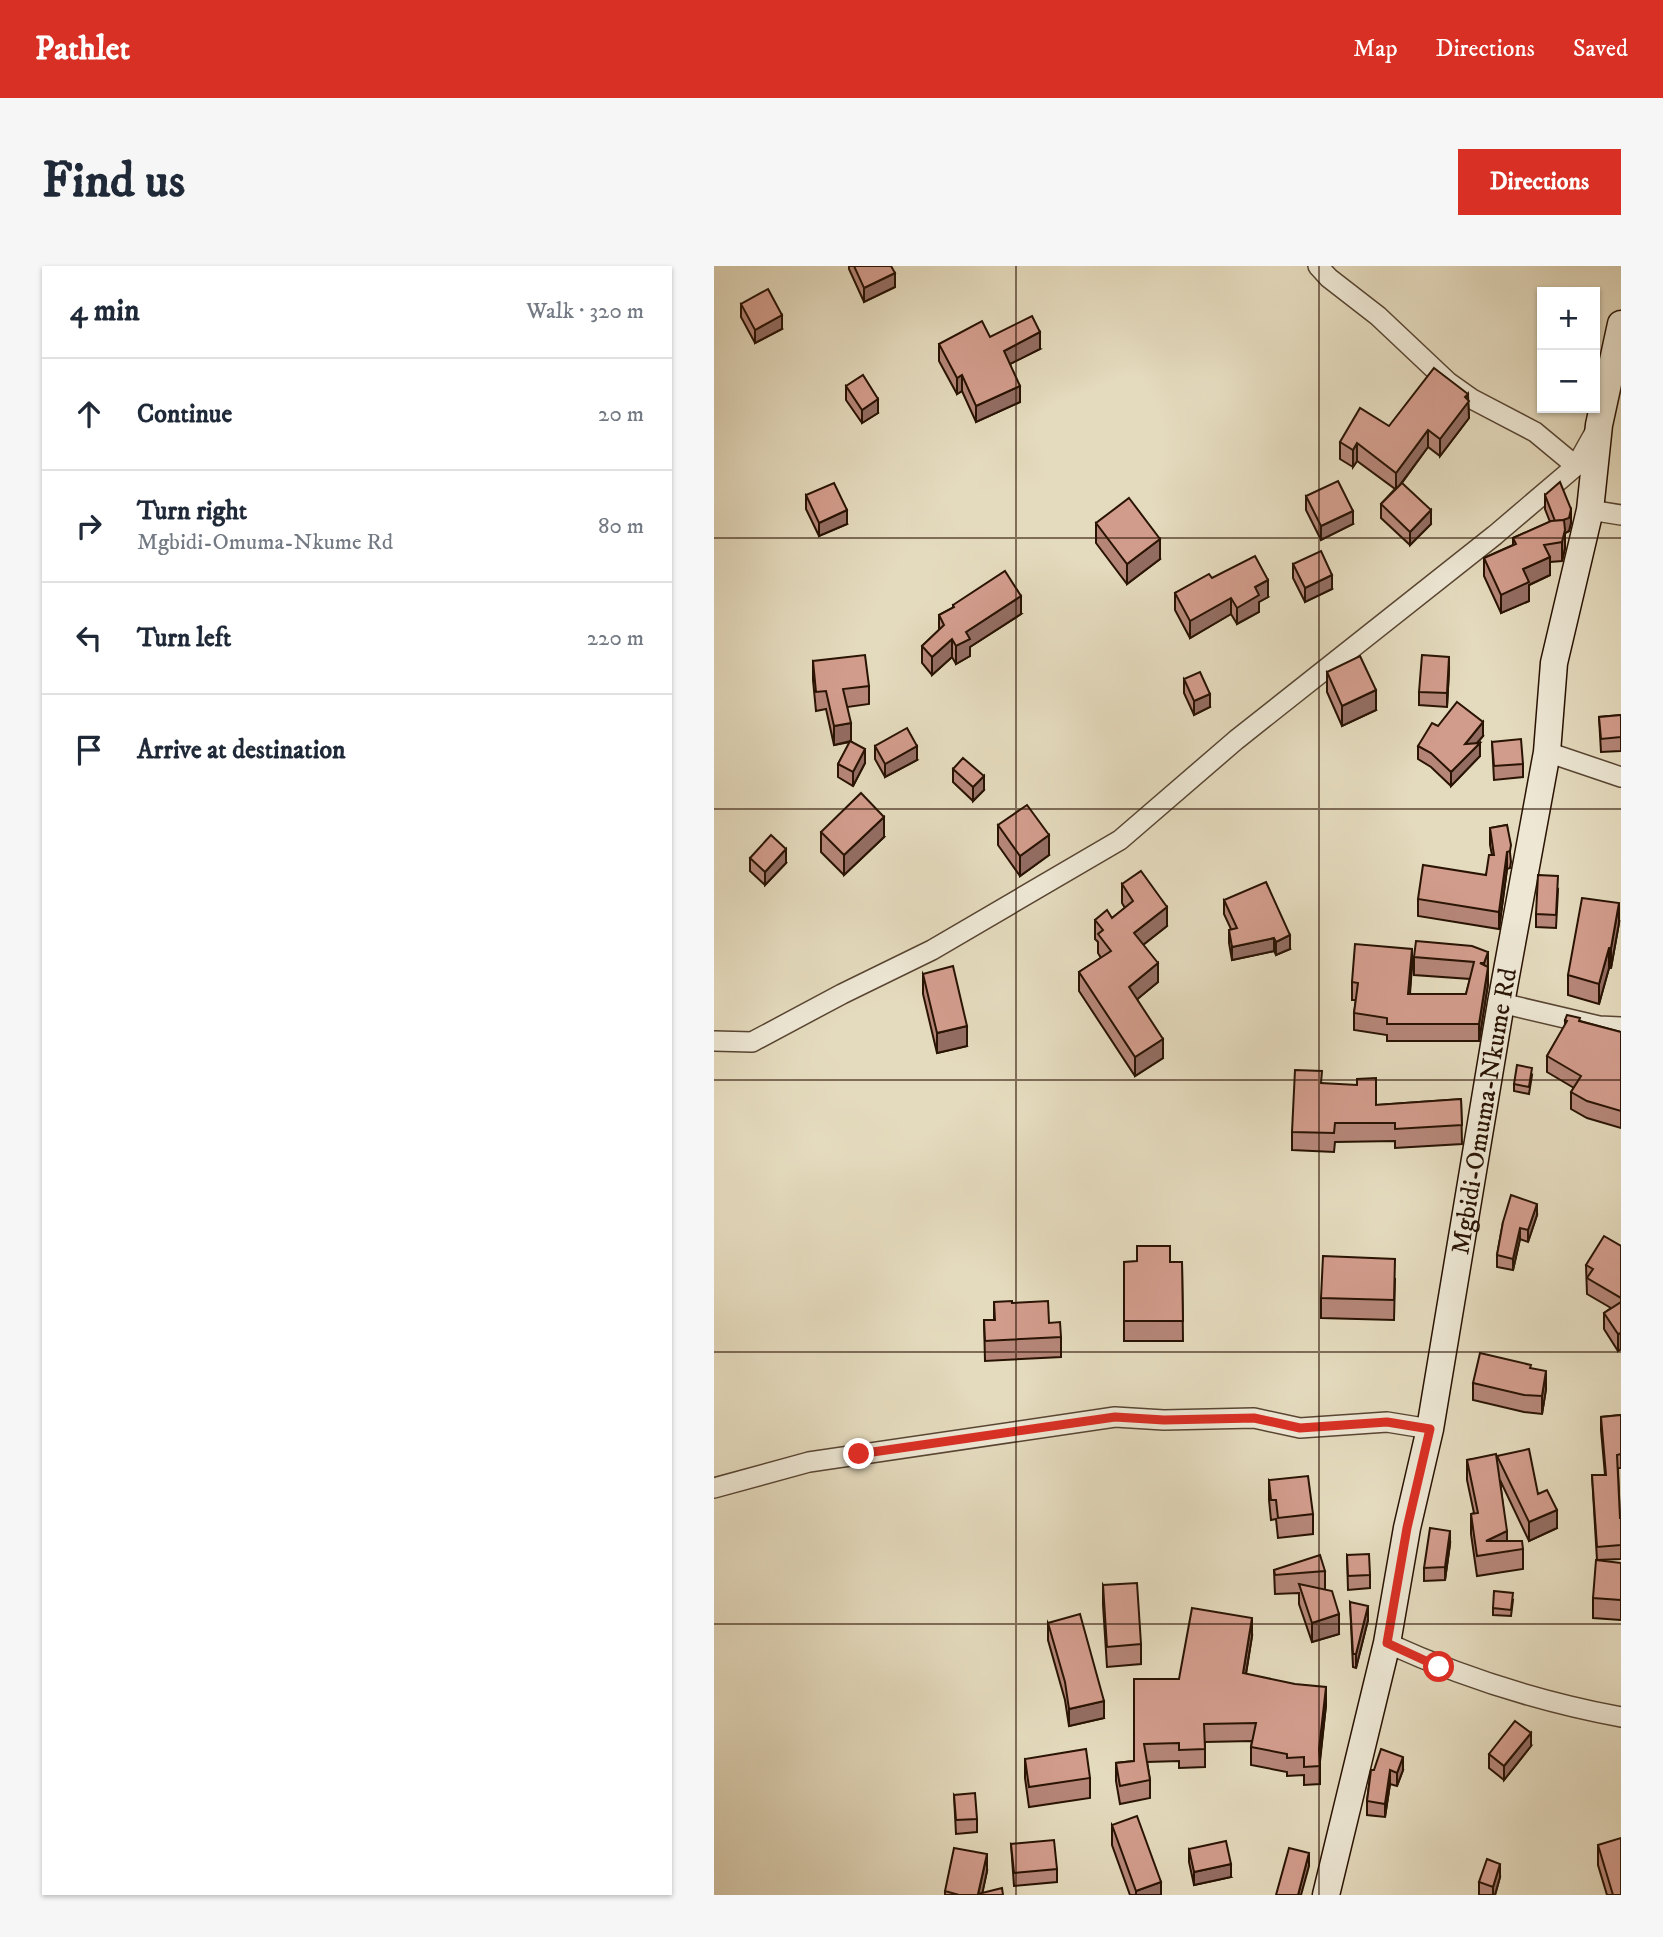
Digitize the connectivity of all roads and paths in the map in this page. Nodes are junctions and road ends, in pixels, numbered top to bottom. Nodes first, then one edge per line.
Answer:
1 (1318, 266) edge
2 (1621, 324) edge
3 (1599, 425) junction
4 (1576, 466) junction
5 (1590, 510) junction
6 (1621, 515) edge
7 (1547, 752) junction
8 (1621, 777) edge
9 (1501, 1003) junction
10 (1621, 1027) edge
11 (714, 1041) edge
12 (1430, 1429) junction
13 (714, 1488) edge
14 (1387, 1643) junction
15 (1621, 1717) edge
16 (1326, 1895) edge

1 - 4 street
2 - 3 street, Mgbidi-Omuma-Nkume Rd
3 - 4 street
3 - 5 street, Mgbidi-Omuma-Nkume Rd
4 - 11 street
5 - 6 street
5 - 7 street, Mgbidi-Omuma-Nkume Rd
7 - 8 street
7 - 9 street, Mgbidi-Omuma-Nkume Rd
9 - 10 street
9 - 12 street, Mgbidi-Omuma-Nkume Rd
12 - 13 street
12 - 14 street, Mgbidi-Omuma-Nkume Rd
14 - 15 street
14 - 16 street, Mgbidi-Omuma-Nkume Rd

